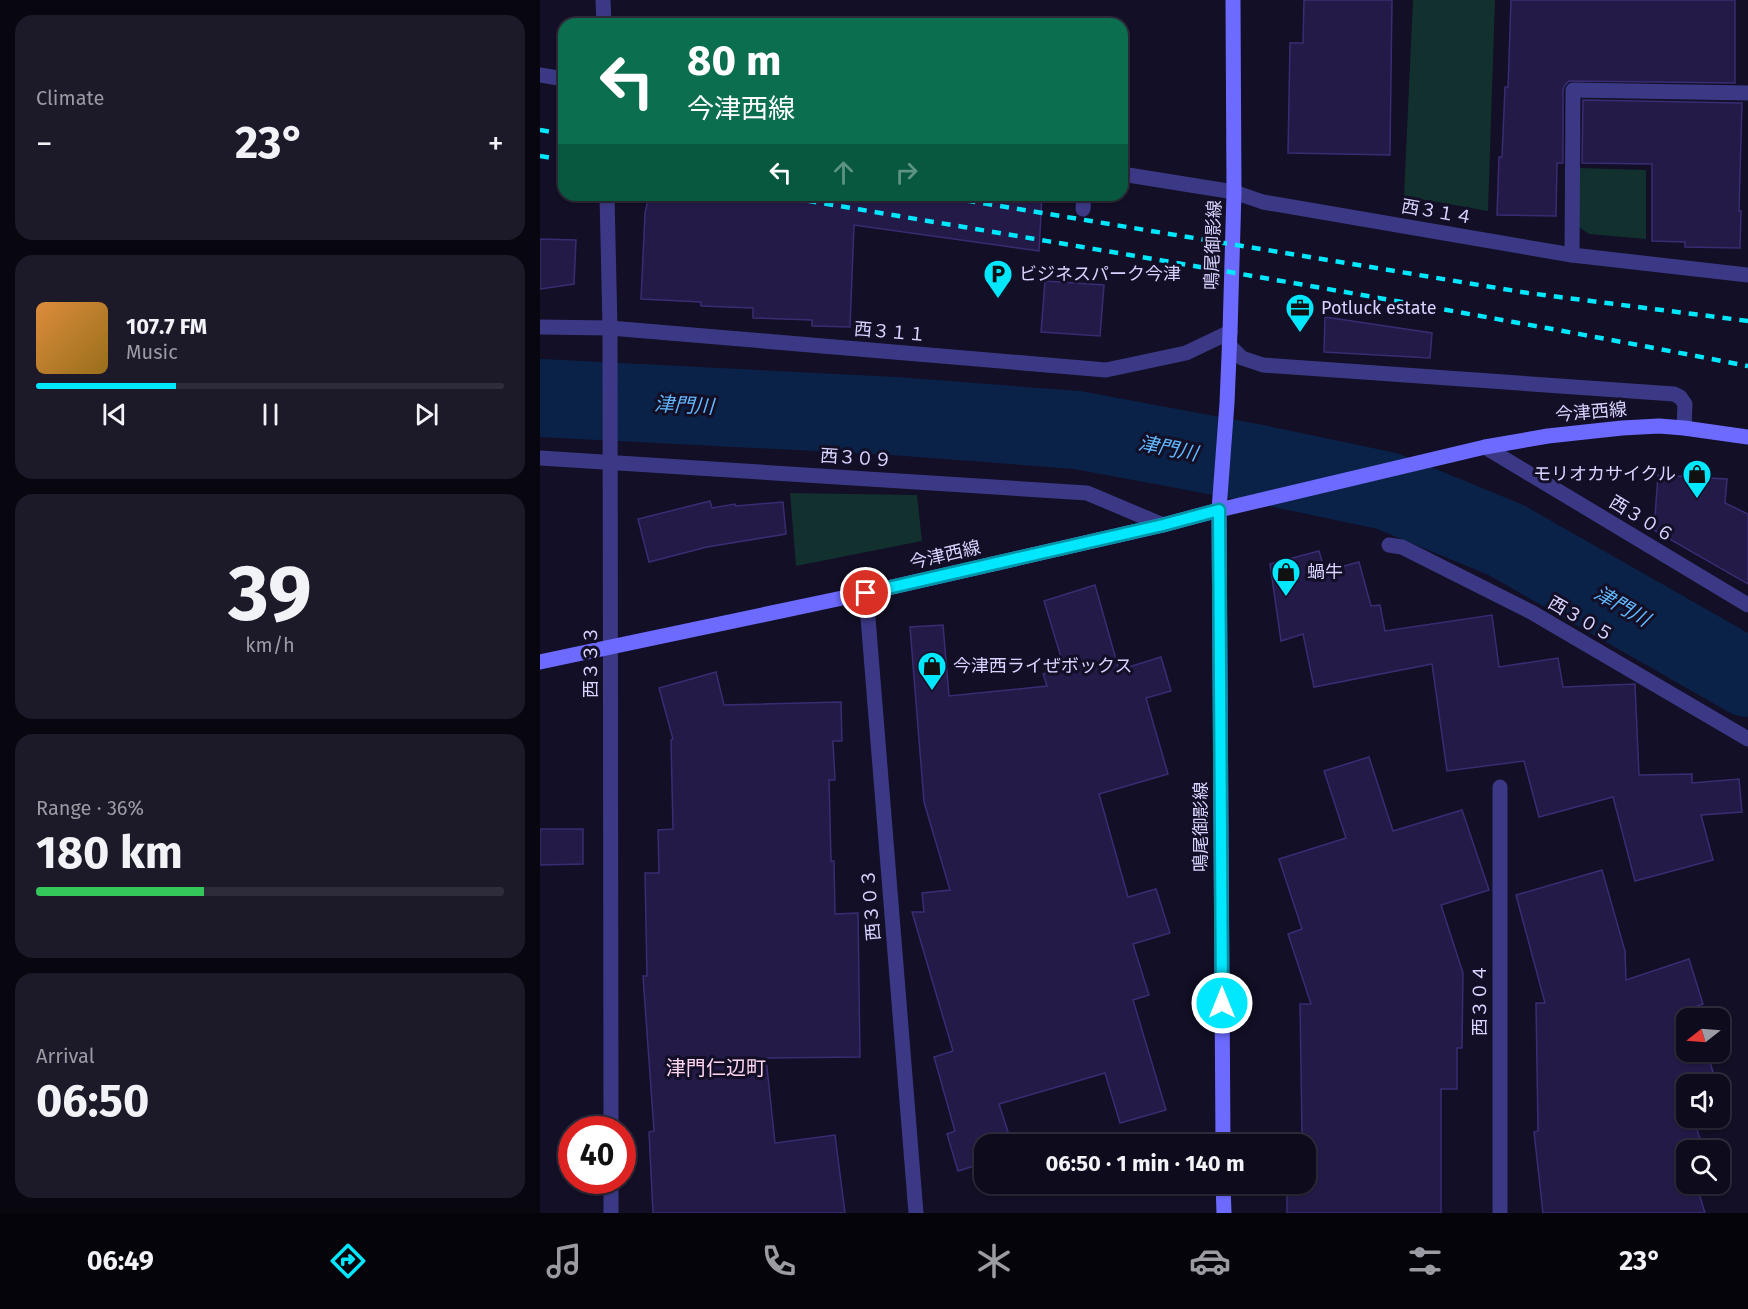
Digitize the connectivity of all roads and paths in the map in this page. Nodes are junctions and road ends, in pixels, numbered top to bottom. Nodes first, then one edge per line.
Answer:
1 (603, 0) edge
2 (1233, 0) edge
3 (604, 18) edge
4 (540, 75) edge
5 (558, 78) edge
6 (1748, 93) edge
7 (1128, 175) edge
8 (1234, 192) junction
9 (607, 201) edge
10 (1572, 255) junction
11 (1748, 275) edge
12 (540, 327) edge
13 (610, 328) junction
14 (1230, 339) junction
15 (1684, 428) junction
16 (1748, 437) edge
17 (1485, 447) junction
18 (540, 458) edge
19 (610, 461) junction
20 (1219, 510) junction
21 (1163, 525) junction
22 (1389, 545) dead end
23 (866, 593) junction
24 (1748, 605) edge
25 (611, 646) junction
26 (540, 662) edge
27 (1748, 739) edge
28 (1500, 787) dead end
29 (611, 1116) edge
30 (1223, 1134) edge
31 (611, 1194) edge
32 (1223, 1194) edge
33 (611, 1213) edge
34 (916, 1213) edge
35 (1224, 1213) edge
36 (1500, 1213) edge

1 - 3 street
2 - 8 street, 鳴尾御影線
4 - 5 street
6 - 10 street
7 - 8 street, 西３１４
8 - 10 street, 西３１４
8 - 14 street, 鳴尾御影線
9 - 13 street, 西３３３
10 - 11 street, 西３１４
12 - 13 street, 西３１１
13 - 14 street, 西３１１
13 - 19 street, 西３３３
14 - 15 street
14 - 20 street, 鳴尾御影線
15 - 16 street, 今津西線
15 - 17 street, 今津西線
17 - 20 street, 今津西線
17 - 24 street, 西３０６
18 - 19 street, 西３０９
19 - 21 street, 西３０９
19 - 25 street, 西３３３
20 - 21 street, 今津西線
20 - 30 street, 鳴尾御影線
21 - 23 street, 今津西線
22 - 27 street, 西３０５
23 - 25 street, 今津西線
23 - 34 street, 西３０３
25 - 26 street, 今津西線
25 - 29 street, 西３３３
28 - 36 street, 西３０４
31 - 33 street
32 - 35 street

